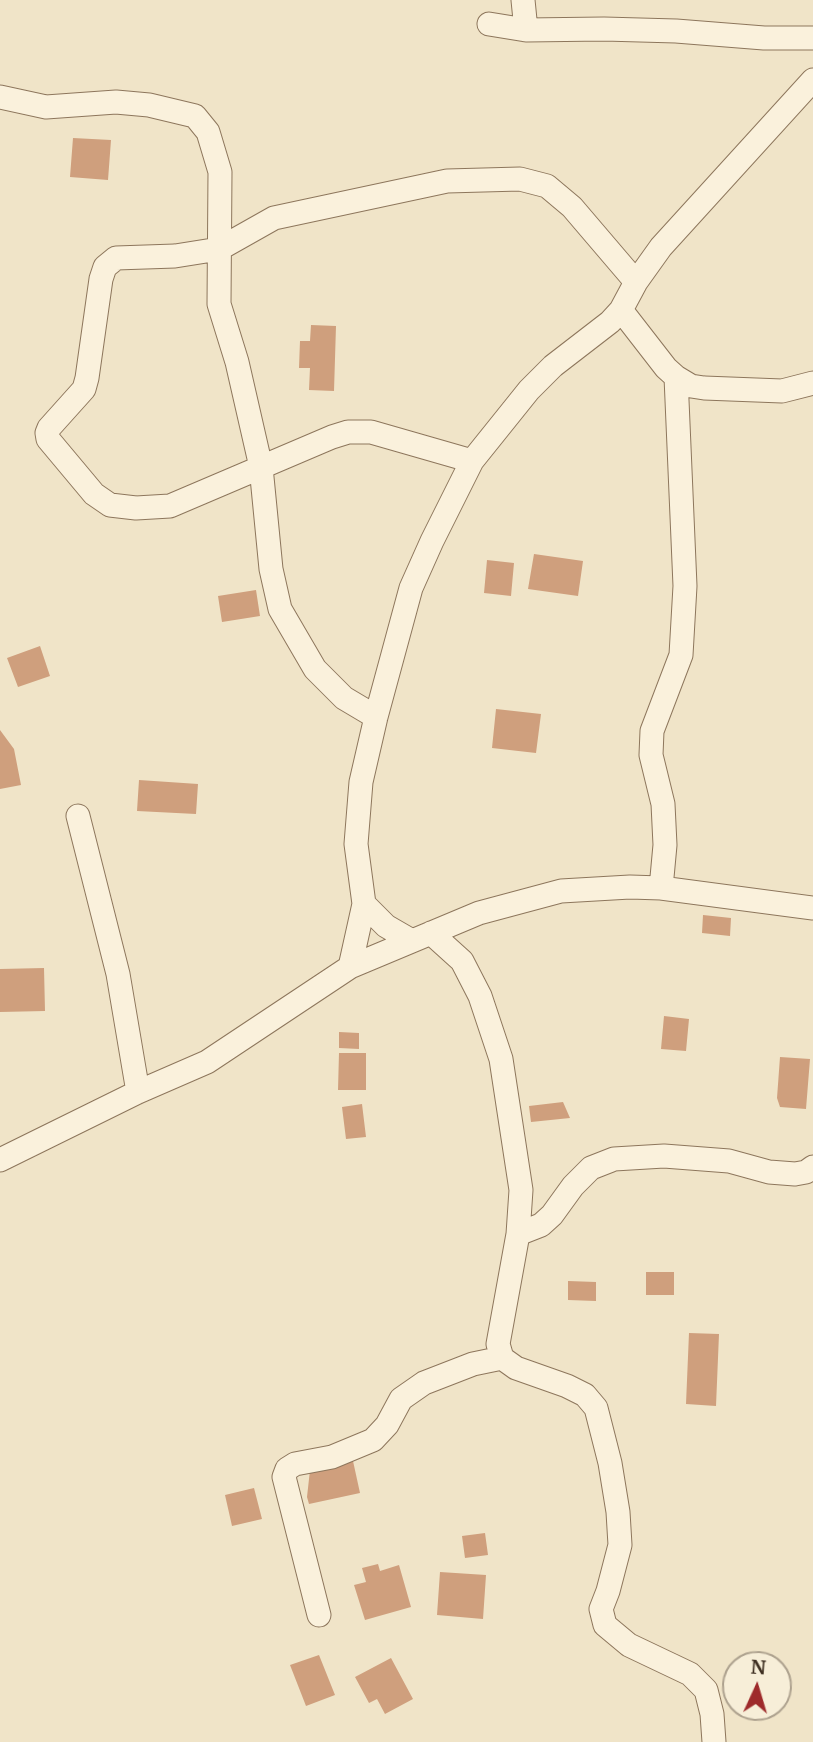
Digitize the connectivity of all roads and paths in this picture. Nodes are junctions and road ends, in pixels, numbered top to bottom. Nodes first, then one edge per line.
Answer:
1 (523, 0) edge
2 (489, 24) dead end
3 (526, 30) junction
4 (813, 38) edge
5 (813, 80) edge
6 (0, 97) edge
7 (219, 249) junction
8 (636, 282) junction
9 (621, 310) junction
10 (676, 377) junction
11 (813, 383) edge
12 (472, 461) junction
13 (261, 467) junction
14 (376, 717) junction
15 (78, 816) dead end
16 (661, 888) junction
17 (364, 904) junction
18 (813, 908) edge
19 (421, 937) junction
20 (350, 967) junction
21 (138, 1092) junction
22 (0, 1160) edge
23 (811, 1171) edge
24 (519, 1234) junction
25 (502, 1358) junction
26 (319, 1615) dead end
27 (714, 1742) edge

1 - 3 street
2 - 3 street
3 - 4 street
5 - 8 street
6 - 7 street
7 - 8 street
7 - 13 street
7 - 13 street
8 - 9 street
9 - 10 street
9 - 12 street
10 - 11 street
10 - 16 street
12 - 13 street
12 - 14 street
13 - 14 street
14 - 17 street
15 - 21 street
16 - 18 street
16 - 19 street
17 - 19 street
17 - 20 street
19 - 20 street
19 - 24 street
20 - 21 street
21 - 22 street
23 - 24 street
24 - 25 street
25 - 26 street
25 - 27 street

